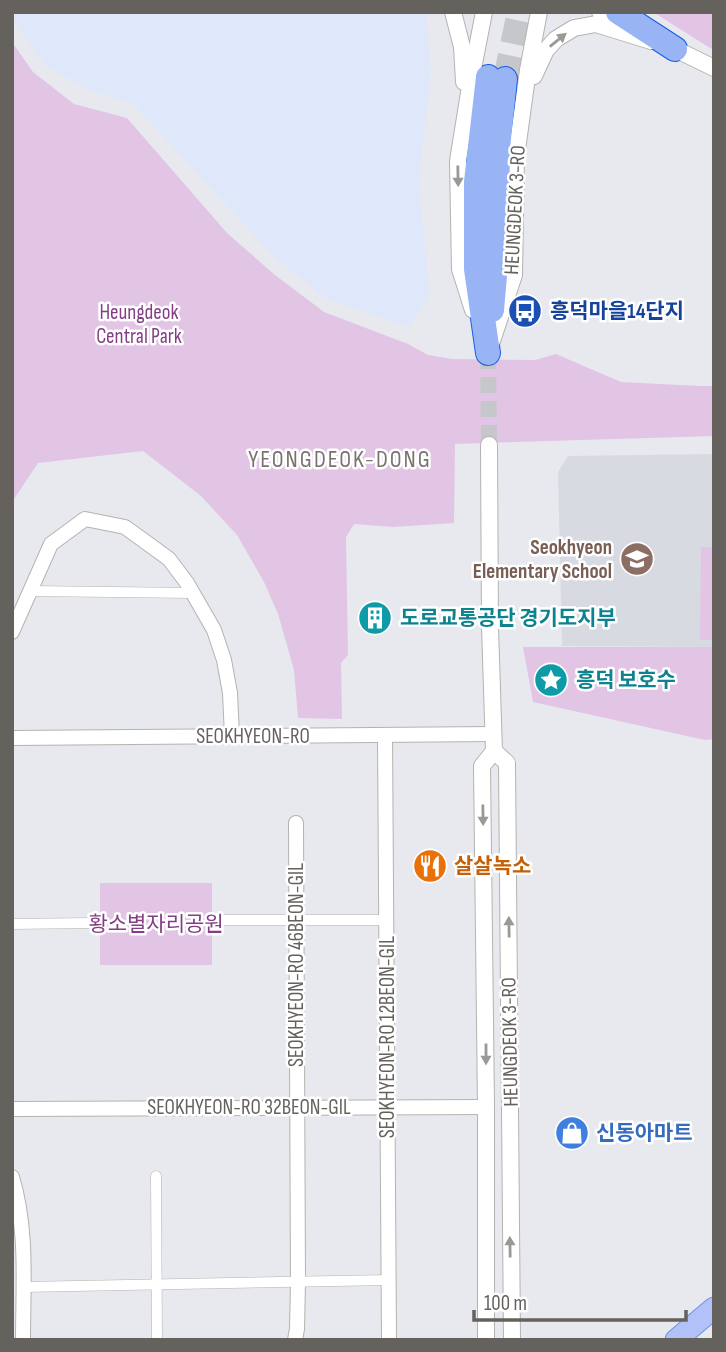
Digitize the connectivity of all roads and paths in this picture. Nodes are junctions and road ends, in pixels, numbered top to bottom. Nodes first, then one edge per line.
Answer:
1 (453, 12) edge
2 (484, 12) edge
3 (539, 12) edge
4 (600, 12) edge
5 (618, 12) edge
6 (675, 49) junction
7 (714, 68) edge
8 (496, 78) tunnel mouth
9 (524, 98) junction
10 (463, 130) junction
11 (488, 353) junction
12 (489, 445) tunnel mouth
13 (30, 591) junction
14 (193, 593) junction
15 (12, 632) edge
16 (493, 734) junction
17 (385, 735) junction
18 (232, 736) junction
19 (12, 738) edge
20 (494, 751) junction
21 (296, 823) dead end
22 (296, 919) junction
23 (222, 920) dead end
24 (386, 920) junction
25 (90, 923) dead end
26 (12, 924) edge
27 (388, 1106) junction
28 (298, 1107) junction
29 (486, 1107) junction
30 (12, 1109) edge
31 (12, 1177) edge
32 (156, 1177) dead end
33 (389, 1280) junction
34 (298, 1282) junction
35 (156, 1285) junction
36 (23, 1287) junction
37 (714, 1308) edge
38 (23, 1340) edge
39 (157, 1340) edge
40 (295, 1340) edge
41 (389, 1340) edge
42 (486, 1340) edge
43 (512, 1340) edge
44 (676, 1340) edge

1 - 10 street
2 - 10 street
3 - 9 street, HEUNGDEOK 3-RO
4 - 6 street
5 - 6 highway
6 - 7 street
9 -> 6 street
8 - 11 highway
9 - 11 street, HEUNGDEOK 3-RO
10 -> 11 street
12 - 16 street, HEUNGDEOK 3-RO
13 - 14 street
13 - 14 street
13 - 15 street
14 - 18 street
16 - 17 street, SEOKHYEON-RO
16 - 20 street, HEUNGDEOK 3-RO
17 - 18 street, SEOKHYEON-RO
17 - 24 street, SEOKHYEON-RO 12BEON-GIL
18 - 19 street, SEOKHYEON-RO
20 -> 29 street, HEUNGDEOK 3-RO
43 -> 20 street, HEUNGDEOK 3-RO
21 - 22 street, SEOKHYEON-RO 46BEON-GIL
22 - 23 street
22 - 24 street
22 - 28 street, SEOKHYEON-RO 46BEON-GIL
24 - 27 street, SEOKHYEON-RO 12BEON-GIL
25 - 26 street
27 - 28 street, SEOKHYEON-RO 32BEON-GIL
27 - 29 street, SEOKHYEON-RO 32BEON-GIL
27 - 33 street, SEOKHYEON-RO 12BEON-GIL
28 - 30 street, SEOKHYEON-RO 32BEON-GIL
28 - 34 street, SEOKHYEON-RO 46BEON-GIL
29 - 42 street, HEUNGDEOK 3-RO
31 - 36 street
32 - 35 street
33 - 34 street
33 - 41 street, SEOKHYEON-RO 12BEON-GIL
34 - 35 street
34 - 40 street, SEOKHYEON-RO 46BEON-GIL
35 - 36 street
35 - 39 street
36 - 38 street
37 - 44 main road

